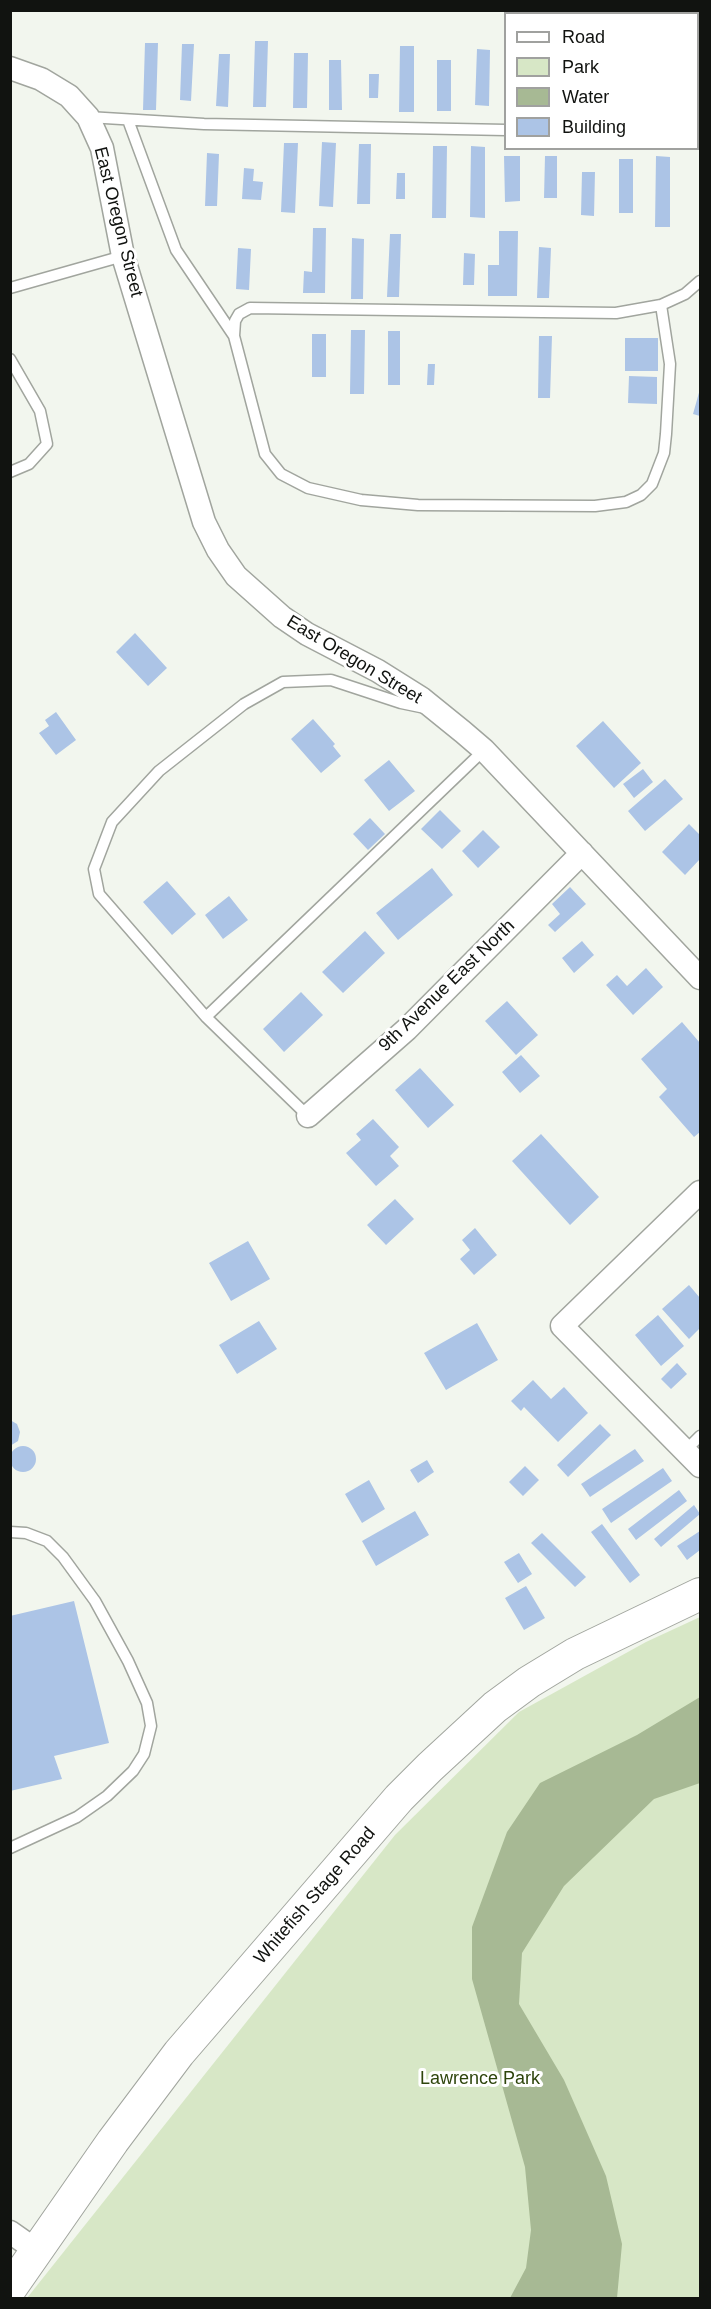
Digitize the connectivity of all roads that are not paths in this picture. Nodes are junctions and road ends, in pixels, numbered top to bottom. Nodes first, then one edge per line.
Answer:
1 (10, 68) edge
2 (88, 117) junction
3 (128, 120) junction
4 (504, 130) edge
5 (123, 256) junction
6 (700, 281) edge
7 (10, 288) edge
8 (662, 305) junction
9 (234, 336) junction
10 (10, 359) edge
11 (10, 472) edge
12 (435, 709) junction
13 (484, 750) junction
14 (582, 853) junction
15 (700, 978) edge
16 (206, 1017) junction
17 (309, 1116) joint
18 (700, 1192) edge
19 (696, 1451) edge
20 (10, 1532) edge
21 (700, 1594) edge
22 (10, 1848) edge
23 (10, 2232) edge
24 (37, 2251) junction
25 (10, 2289) edge

1 - 2 street, East Oregon Street
2 - 3 lane
2 - 5 street, East Oregon Street
3 - 4 lane
3 - 9 lane
5 - 7 lane
5 - 12 street, East Oregon Street
6 - 8 lane
8 - 9 lane
8 - 9 lane
10 - 11 lane
12 - 13 street, East Oregon Street
12 - 16 lane
13 - 14 street, East Oregon Street
13 - 16 lane
14 - 15 street, East Oregon Street
14 - 17 street, 9th Avenue East North
16 - 17 lane
18 - 19 street
20 - 22 lane
21 - 24 main road, Whitefish Stage Road
23 - 24 street
24 - 25 main road, Whitefish Stage Road

